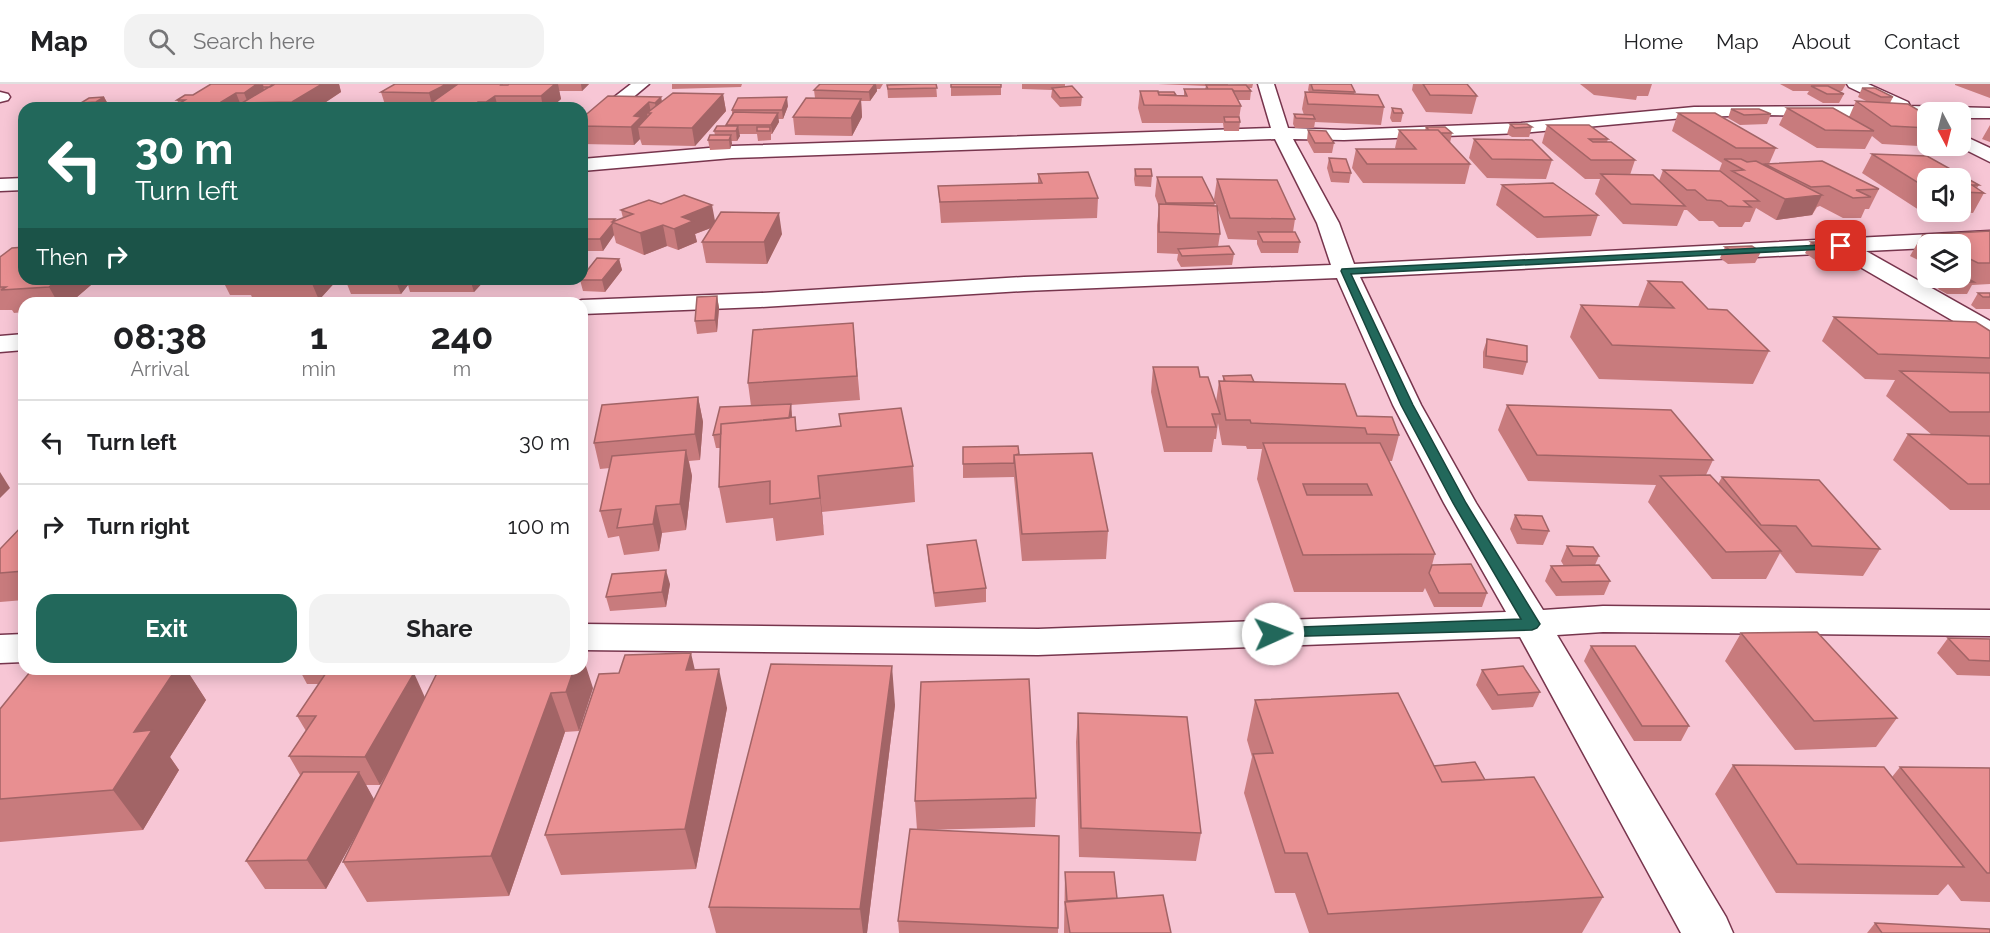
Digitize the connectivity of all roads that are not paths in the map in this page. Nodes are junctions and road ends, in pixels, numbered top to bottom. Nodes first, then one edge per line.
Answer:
1 (641, 84) edge
2 (1266, 84) edge
3 (1855, 84) edge
4 (1971, 112) edge
5 (1990, 113) edge
6 (1917, 114) edge
7 (1917, 116) edge
8 (588, 126) edge
9 (1281, 133) junction
10 (1971, 145) edge
11 (1990, 156) edge
12 (588, 164) edge
13 (18, 184) edge
14 (0, 185) edge
15 (1990, 238) edge
16 (1841, 246) junction
17 (1345, 271) junction
18 (588, 307) edge
19 (1990, 332) edge
20 (18, 342) edge
21 (0, 344) edge
22 (1990, 623) edge
23 (1532, 624) junction
24 (588, 636) edge
25 (18, 648) edge
26 (0, 649) edge
27 (1708, 933) edge

1 - 8 street
2 - 9 street
3 - 6 street
4 - 5 street
7 - 9 street
9 - 12 street
9 - 17 street
10 - 11 street
13 - 14 street
15 - 16 street
16 - 17 street
16 - 19 street
17 - 18 street
17 - 23 street
20 - 21 street
22 - 23 street
23 - 24 street
23 - 27 street
25 - 26 street

